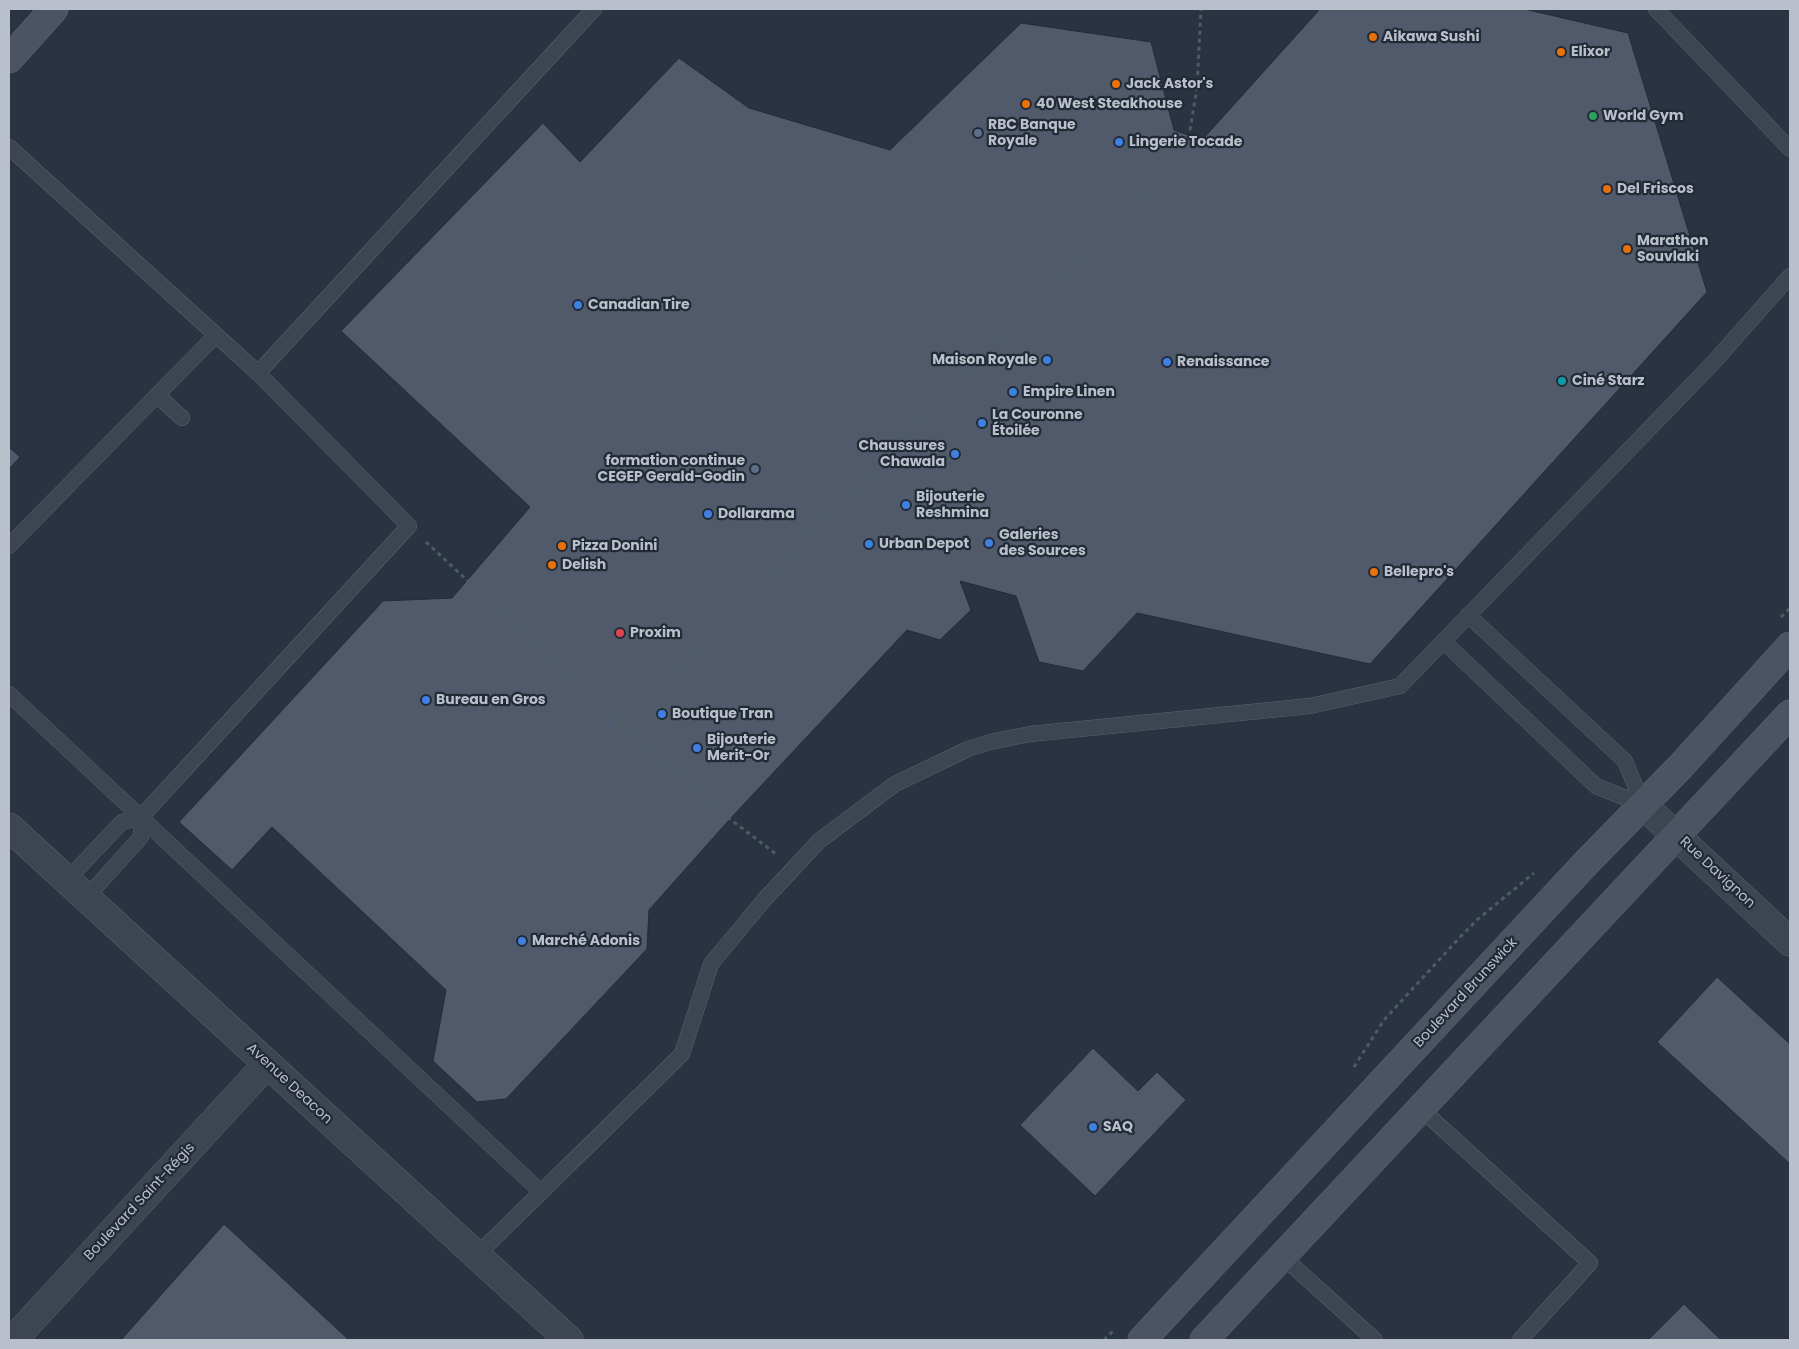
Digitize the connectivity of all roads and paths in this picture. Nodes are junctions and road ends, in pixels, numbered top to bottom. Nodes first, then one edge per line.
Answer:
1 (54, 9) edge
2 (594, 9) edge
3 (1201, 9) edge
4 (1656, 9) edge
5 (9, 59) edge
6 (9, 147) edge
7 (1790, 149) edge
8 (1790, 276) edge
9 (216, 335) junction
10 (258, 373) junction
11 (157, 395) junction
12 (182, 418) dead end
13 (409, 526) junction
14 (9, 546) edge
15 (1468, 615) junction
16 (1443, 641) junction
17 (1790, 646) edge
18 (9, 694) edge
19 (1790, 714) edge
20 (621, 724) junction
21 (1643, 804) junction
22 (141, 817) junction
23 (9, 827) edge
24 (1677, 836) junction
25 (794, 868) junction
26 (76, 889) junction
27 (1790, 942) edge
28 (267, 1064) junction
29 (1420, 1108) junction
30 (541, 1192) junction
31 (477, 1255) junction
32 (1282, 1256) junction
33 (13, 1340) edge
34 (569, 1340) edge
35 (1142, 1340) edge
36 (1204, 1340) edge
37 (1375, 1340) edge
38 (1520, 1340) edge

1 - 5 street
2 - 10 lane
3 - 20 path
4 - 7 lane
6 - 9 lane
8 - 15 lane
9 - 10 lane
9 - 11 lane
10 - 13 lane
11 - 12 lane
11 - 14 lane
13 - 20 path
13 - 22 lane
15 - 16 lane
15 - 21 lane
16 - 21 lane
16 - 25 lane
17 - 21 street, Boulevard Brunswick
18 - 22 lane
19 - 24 street
20 - 25 path
21 - 24 street, Rue Davignon
21 - 35 street, Boulevard Brunswick
22 - 26 lane
22 - 26 lane
22 - 30 lane
23 - 26 street, Avenue Deacon
24 - 27 street, Rue Davignon
24 - 29 street
25 - 30 lane
26 - 28 street, Avenue Deacon
28 - 31 street, Avenue Deacon
28 - 33 street, Boulevard Saint-Régis
29 - 32 street
29 - 38 lane
30 - 31 lane
31 - 34 street, Avenue Deacon
32 - 36 street
32 - 37 lane

